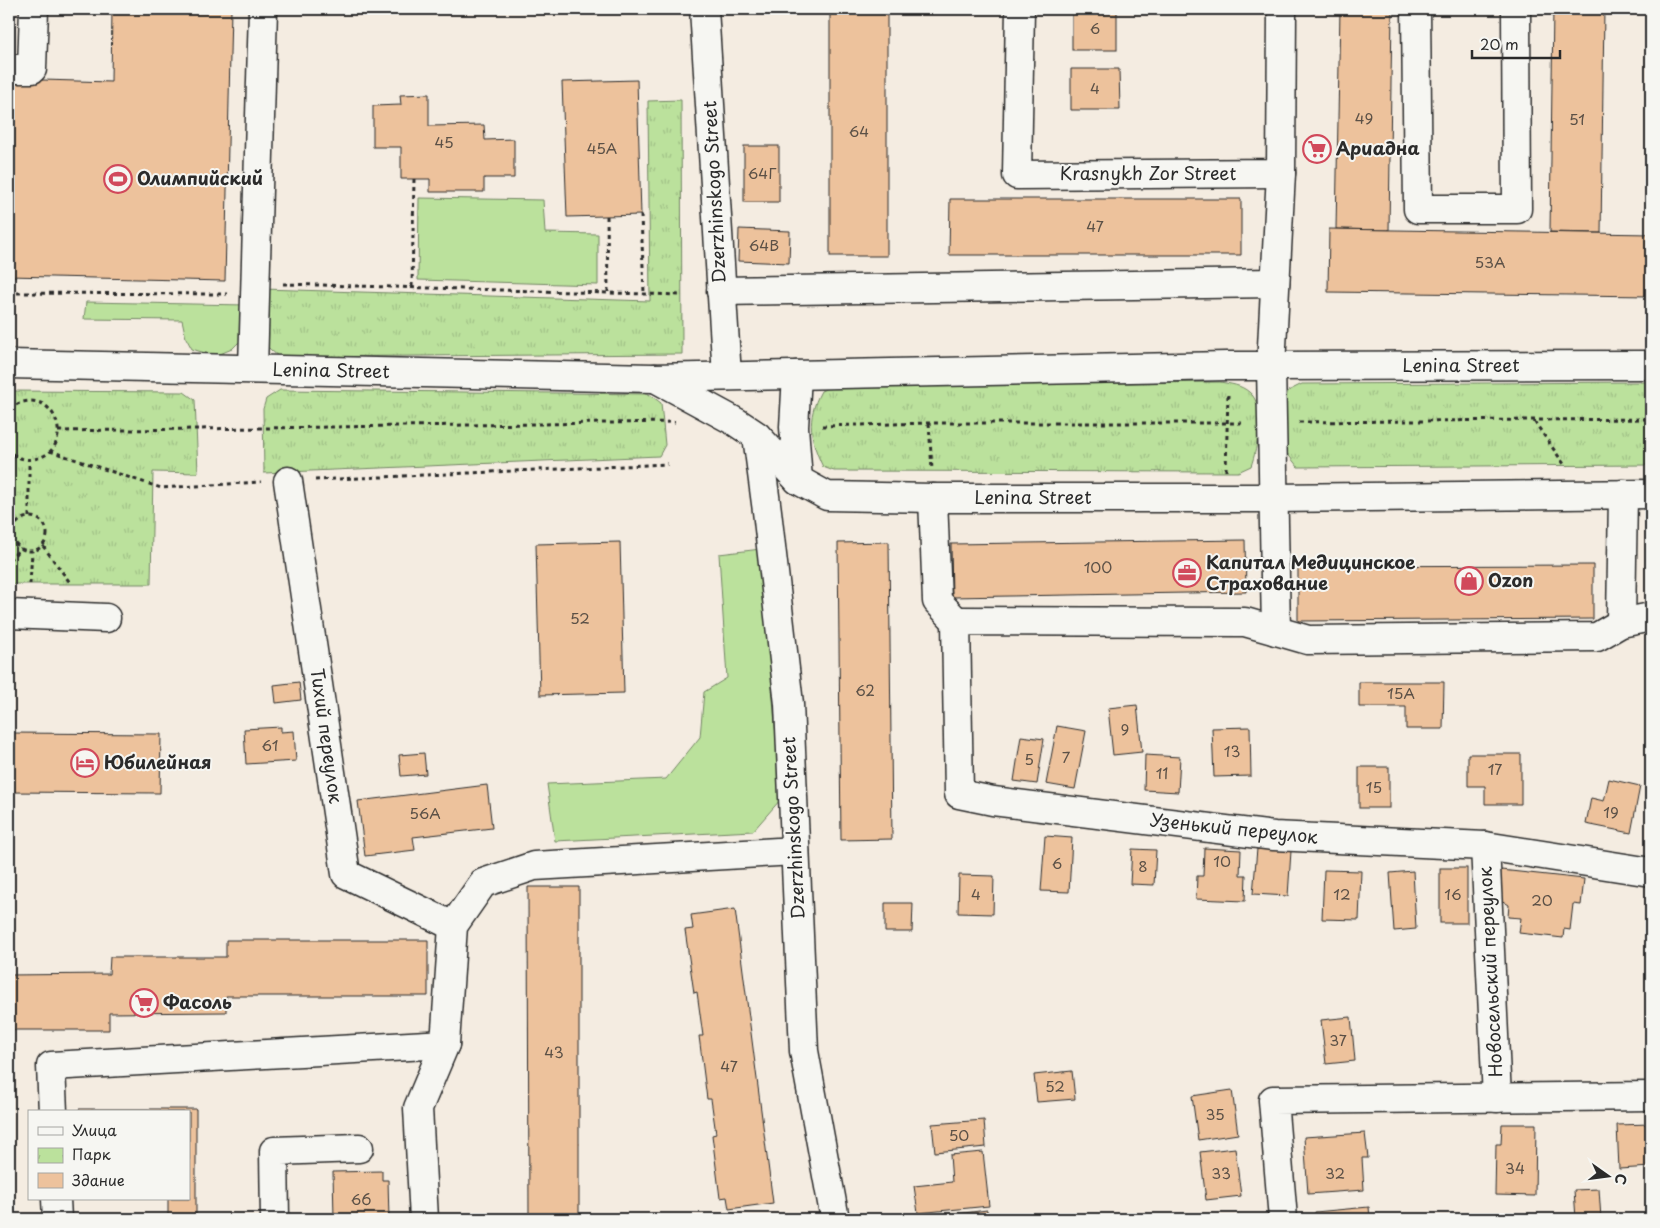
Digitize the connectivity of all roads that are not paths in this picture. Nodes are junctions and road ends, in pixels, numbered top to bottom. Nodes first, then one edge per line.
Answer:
1 (34, 9) edge
2 (263, 9) edge
3 (704, 9) edge
4 (1020, 9) edge
5 (1282, 9) edge
6 (1416, 9) edge
7 (1516, 9) edge
8 (9, 68) edge
9 (1281, 173) junction
10 (1275, 283) junction
11 (721, 291) junction
12 (9, 364) edge
13 (1651, 365) edge
14 (1271, 366) junction
15 (253, 369) junction
16 (797, 375) junction
17 (727, 376) junction
18 (653, 378) junction
19 (757, 436) junction
20 (798, 480) junction
21 (288, 481) road end
22 (1623, 494) junction
23 (1651, 494) edge
24 (934, 498) junction
25 (1273, 498) junction
26 (9, 614) edge
27 (1651, 617) edge
28 (106, 618) dead end
29 (956, 621) junction
30 (1621, 623) junction
31 (1276, 631) junction
32 (1485, 846) junction
33 (795, 851) junction
34 (1651, 872) edge
35 (453, 926) junction
36 (445, 1044) junction
37 (1651, 1096) edge
38 (1497, 1098) junction
39 (53, 1110) edge
40 (359, 1148) dead end
41 (56, 1200) edge
42 (57, 1219) edge
43 (275, 1219) edge
44 (424, 1219) edge
45 (834, 1219) edge
46 (1283, 1219) edge

1 - 8 street
2 - 15 street
3 - 11 street, Dzerzhinskogo Street
4 - 9 street, Krasnykh Zor Street
5 - 9 street
6 - 7 street
9 - 10 street
10 - 11 street
10 - 14 street
11 - 17 street, Dzerzhinskogo Street
12 - 15 street, Lenina Street
13 - 14 street, Lenina Street
14 - 16 street, Lenina Street
14 - 25 street
15 - 18 street, Lenina Street
16 - 17 street, Lenina Street
16 - 20 street
17 - 18 street, Lenina Street
18 - 19 street, Lenina Street
19 - 20 street, Lenina Street
19 - 33 street, Dzerzhinskogo Street
20 - 24 street, Lenina Street
21 - 35 street, Тихий переулок
22 - 23 street, Lenina Street
22 - 25 street, Lenina Street
22 - 30 street
24 - 25 street, Lenina Street
24 - 29 street
25 - 31 street
26 - 28 street
27 - 30 street
29 - 31 street
29 - 32 street, Узенький переулок
30 - 31 street
32 - 34 street, Узенький переулок
32 - 38 street, Новосельский переулок
33 - 35 street
33 - 45 street, Dzerzhinskogo Street
35 - 36 street
36 - 39 street
36 - 44 street
37 - 38 street, Новосельский переулок
38 - 46 street, Новосельский переулок
40 - 43 street
41 - 42 street

